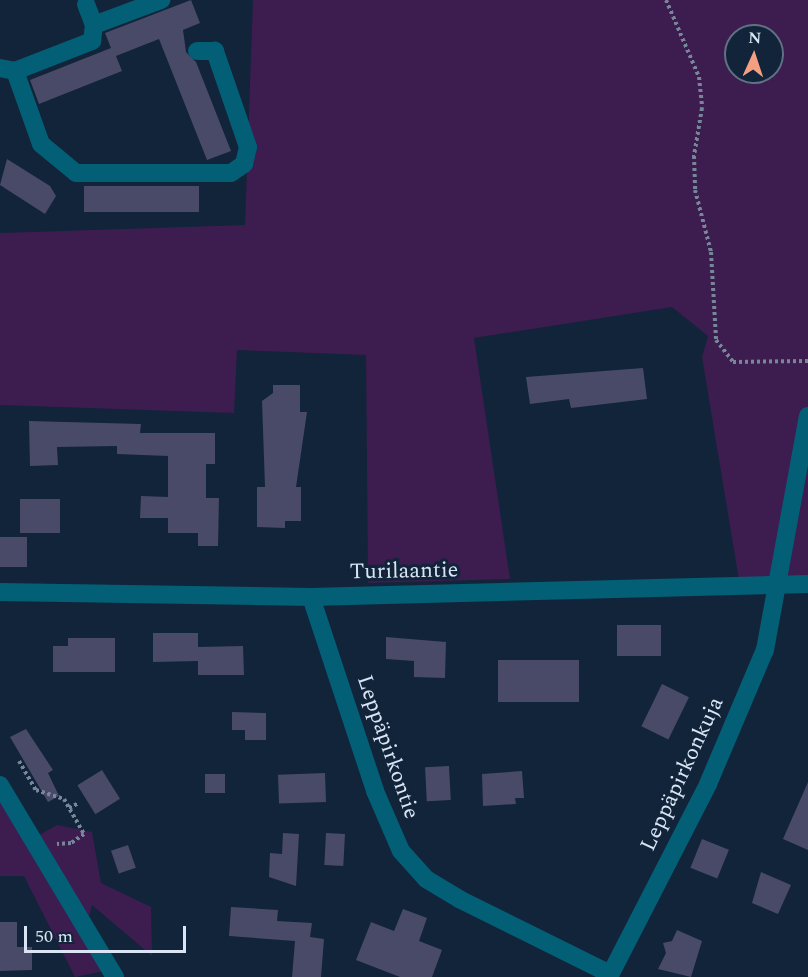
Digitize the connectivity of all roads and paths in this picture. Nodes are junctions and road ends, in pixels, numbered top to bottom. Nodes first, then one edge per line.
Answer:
1 (161, 0) edge
2 (666, 0) edge
3 (86, 4) dead end
4 (94, 25) junction
5 (197, 51) dead end
6 (7, 70) edge
7 (808, 361) edge
8 (808, 416) edge
9 (774, 584) junction
10 (808, 584) edge
11 (0, 592) edge
12 (311, 597) junction
13 (19, 761) dead end
14 (0, 785) edge
15 (79, 803) dead end
16 (69, 808) junction
17 (53, 844) dead end
18 (610, 976) edge
19 (115, 977) edge

1 - 4 street
2 - 7 path
3 - 4 street
4 - 6 street
5 - 6 street
8 - 9 street, Leppäpirkonkuja
9 - 10 street, Turilaantie
9 - 12 street, Turilaantie
9 - 18 street, Leppäpirkonkuja
11 - 12 street, Turilaantie
12 - 18 street, Leppäpirkontie
13 - 16 path
14 - 19 street
15 - 16 path
16 - 17 path

